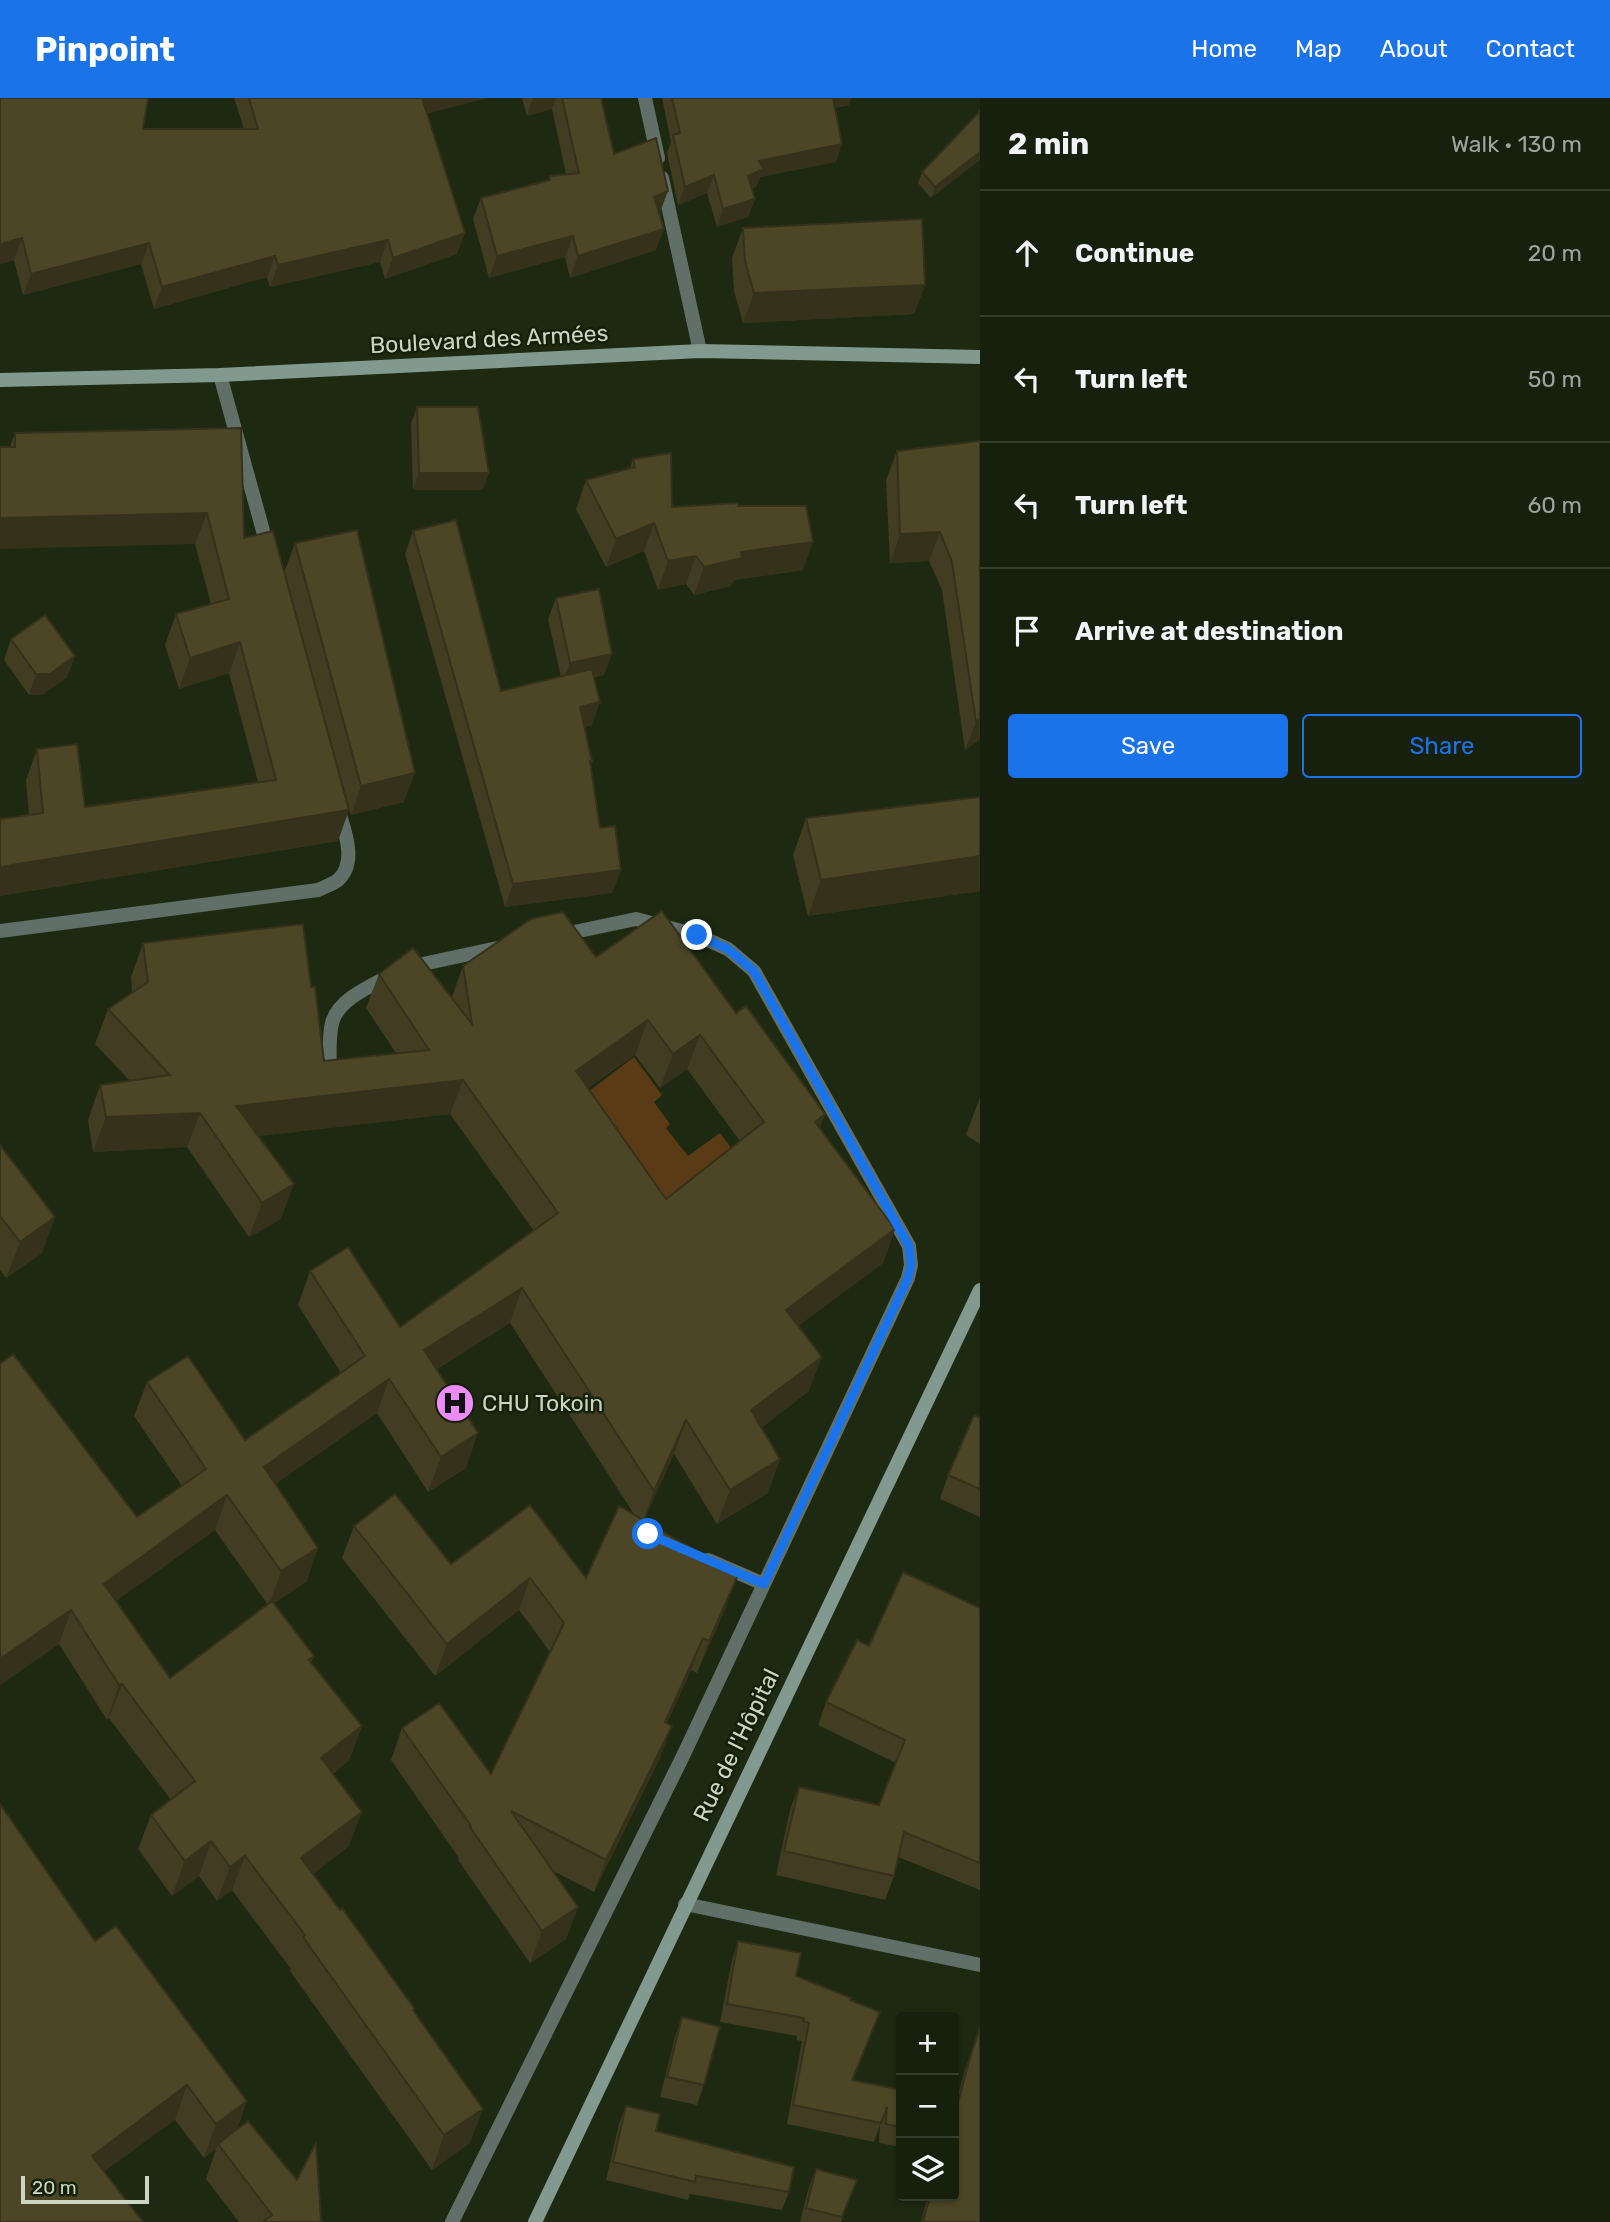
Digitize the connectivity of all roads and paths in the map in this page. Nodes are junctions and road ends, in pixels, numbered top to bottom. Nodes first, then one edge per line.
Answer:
1 (645, 98) edge
2 (700, 351) junction
3 (980, 357) edge
4 (220, 375) junction
5 (0, 380) edge
6 (271, 562) edge
7 (333, 789) edge
8 (0, 931) edge
9 (543, 938) edge
10 (517, 944) edge
11 (330, 1078) edge
12 (980, 1290) edge
13 (695, 1554) edge
14 (764, 1584) junction
15 (685, 1904) junction
16 (980, 1965) edge
17 (452, 2222) edge
18 (535, 2222) edge

1 - 2 street
2 - 3 street, Boulevard des Armées
2 - 4 street, Boulevard des Armées
4 - 5 street, Boulevard des Armées
4 - 6 street
7 - 8 street
9 - 14 street
10 - 11 street
12 - 15 street, Rue de l'Hôpital
13 - 14 street
14 - 17 street
15 - 16 street
15 - 18 street, Rue de l'Hôpital

